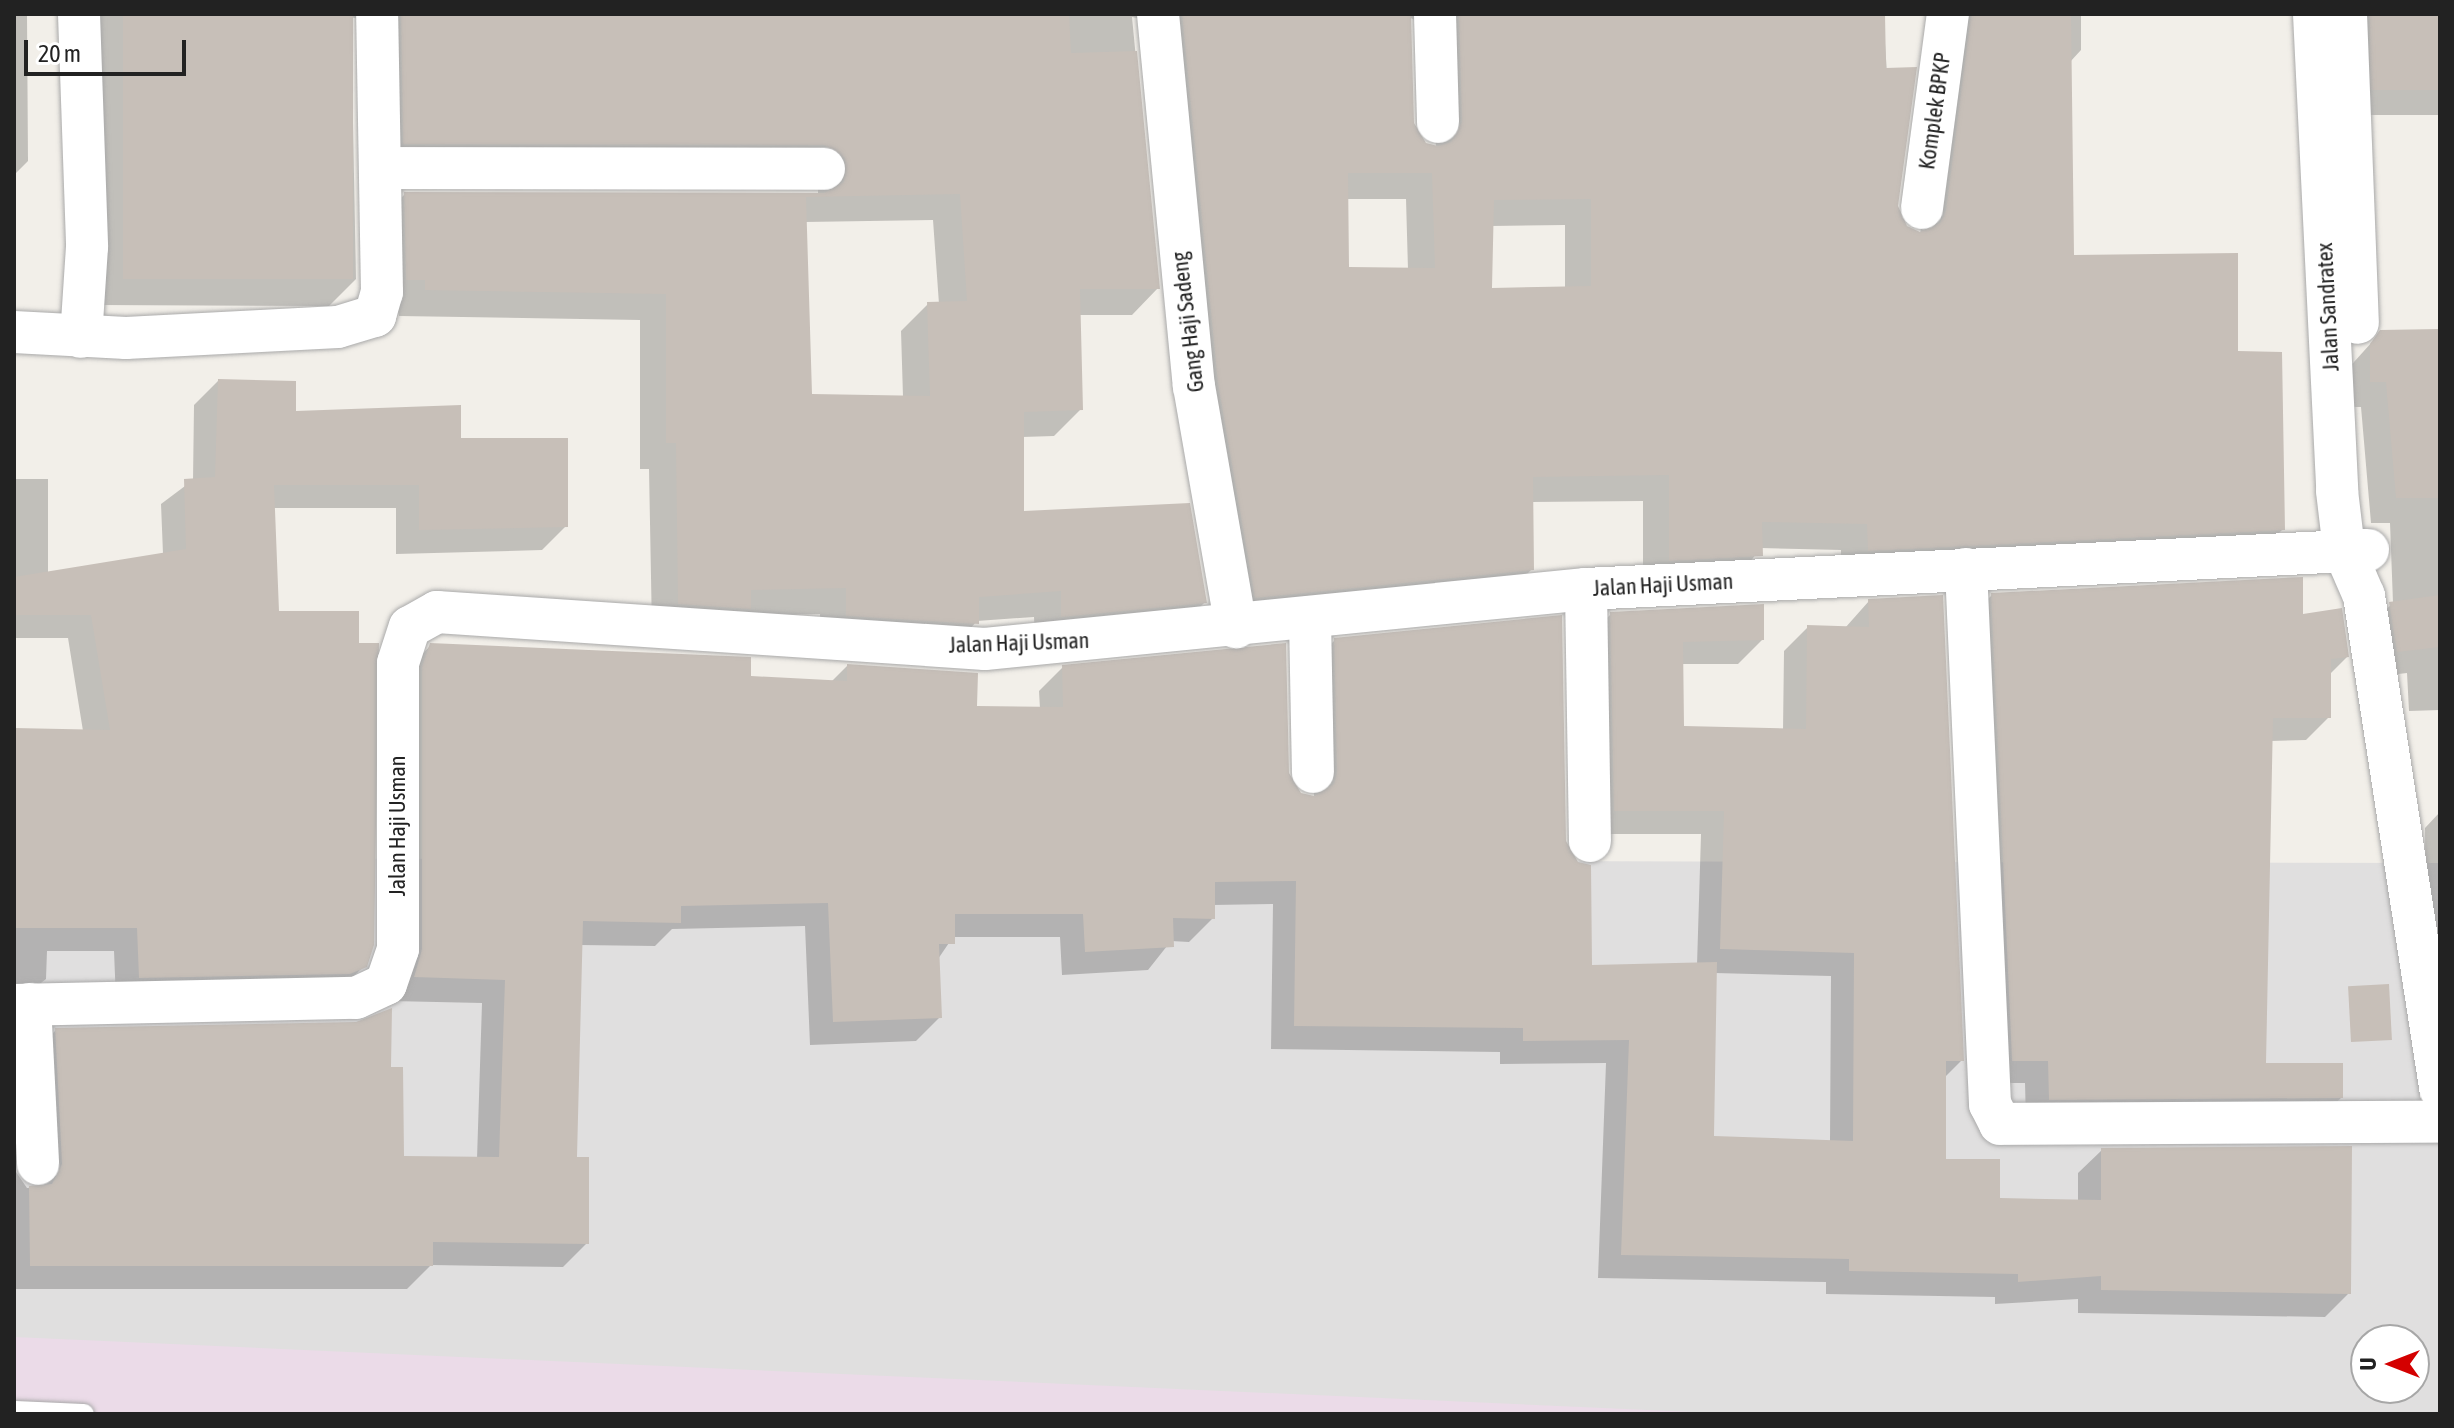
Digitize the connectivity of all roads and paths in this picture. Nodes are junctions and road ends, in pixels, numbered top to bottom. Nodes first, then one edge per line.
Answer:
1 (79, 14) edge
2 (377, 14) edge
3 (1158, 14) edge
4 (1435, 14) edge
5 (1948, 14) edge
6 (2314, 14) edge
7 (2346, 14) edge
8 (1438, 122) dead end
9 (380, 168) junction
10 (824, 169) dead end
11 (1922, 208) dead end
12 (14, 332) edge
13 (81, 337) junction
14 (2356, 550) junction
15 (1966, 569) junction
16 (1586, 589) junction
17 (1310, 619) junction
18 (1236, 627) junction
19 (1313, 772) dead end
20 (1590, 841) dead end
21 (2428, 911) edge
22 (22, 1004) edge
23 (2440, 1089) edge
24 (2440, 1122) edge
25 (38, 1164) dead end
26 (14, 1411) edge
27 (84, 1414) edge

1 - 13 street
2 - 9 street
3 - 18 street, Gang Haji Sadeng
4 - 8 street
5 - 11 street, Komplek BPKP
6 - 14 street, Jalan Sandratex
7 - 14 street, Jalan Sandratex
9 - 10 street
9 - 13 street
12 - 13 street
14 - 15 street, Jalan Haji Usman
14 - 21 street, Jalan Sandratex
15 - 16 street, Jalan Haji Usman
15 - 24 street
16 - 17 street, Jalan Haji Usman
16 - 20 street
17 - 18 street, Jalan Haji Usman
17 - 19 street
18 - 22 street, Jalan Haji Usman
21 - 23 street, Jalan Sandratex
22 - 25 street
26 - 27 lane

